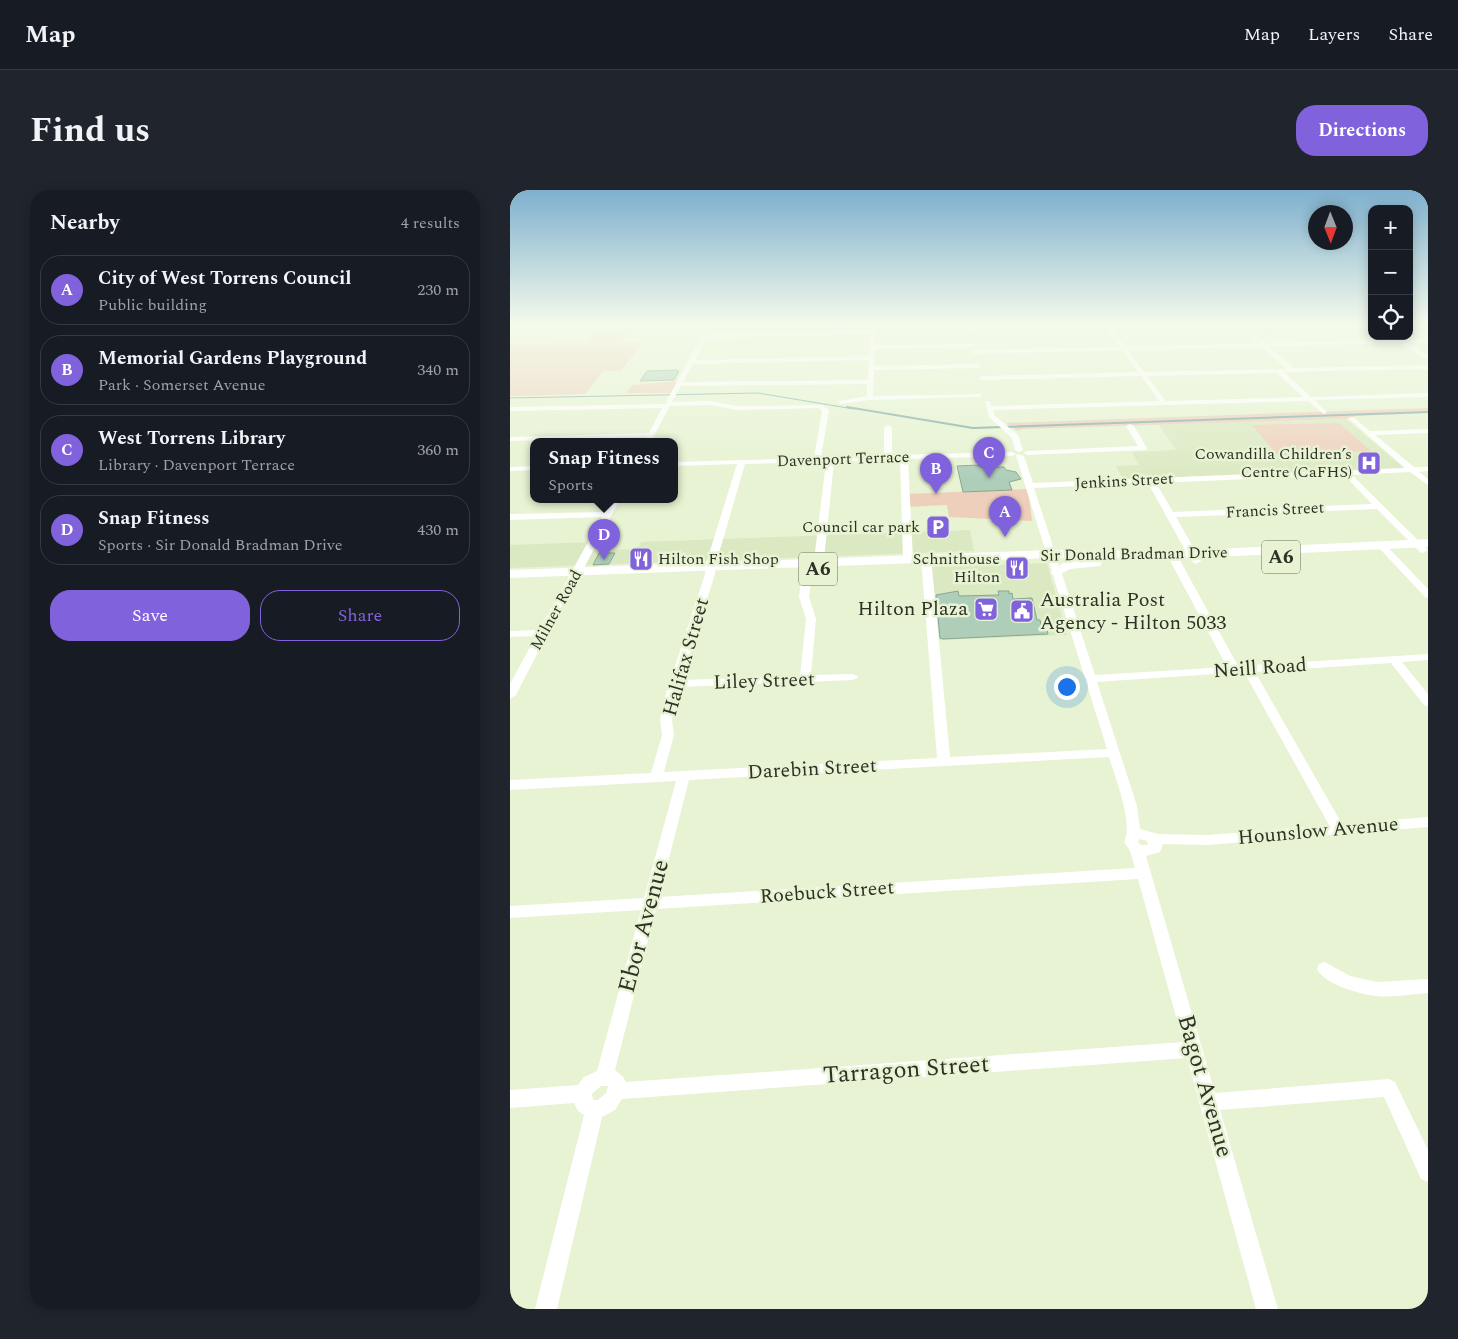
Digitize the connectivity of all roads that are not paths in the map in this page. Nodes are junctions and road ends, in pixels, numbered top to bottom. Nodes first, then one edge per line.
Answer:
1 (683, 376) edge
2 (870, 376) edge
3 (1053, 376) edge
4 (1144, 376) edge
5 (1285, 376) edge
6 (982, 378) joint
7 (870, 382) junction
8 (676, 390) junction
9 (986, 395) junction
10 (1428, 395) edge
11 (870, 398) junction
12 (1310, 399) junction
13 (524, 400) dead end
14 (841, 402) dead end
15 (1164, 403) junction
16 (667, 405) junction
17 (989, 408) junction
18 (513, 409) edge
19 (1324, 412) dead end
20 (510, 416) edge
21 (1351, 418) dead end
22 (1130, 426) dead end
23 (888, 427) dead end
24 (1428, 431) edge
25 (1369, 433) junction
26 (649, 438) edge
27 (510, 439) edge
28 (530, 439) edge
29 (1019, 453) junction
30 (904, 457) junction
31 (888, 458) junction
32 (817, 460) junction
33 (830, 460) junction
34 (742, 462) junction
35 (678, 464) edge
36 (530, 468) edge
37 (510, 469) edge
38 (1428, 469) edge
39 (1412, 470) junction
40 (1345, 472) junction
41 (1150, 480) junction
42 (1428, 483) edge
43 (1030, 486) junction
44 (614, 503) edge
45 (1379, 506) junction
46 (608, 514) junction
47 (1171, 515) junction
48 (510, 517) edge
49 (1047, 542) junction
50 (1424, 546) edge
51 (1384, 548) junction
52 (1009, 556) junction
53 (1194, 558) junction
54 (908, 559) junction
55 (1174, 559) junction
56 (926, 562) junction
57 (1053, 563) junction
58 (813, 566) junction
59 (710, 570) junction
60 (510, 574) edge
61 (574, 575) junction
62 (510, 581) edge
63 (1428, 595) edge
64 (543, 633) junction
65 (510, 634) edge
66 (1428, 657) edge
67 (1395, 660) junction
68 (1241, 669) junction
69 (853, 677) dead end
70 (805, 679) junction
71 (1092, 679) junction
72 (676, 684) junction
73 (510, 695) edge
74 (1428, 702) edge
75 (1114, 753) junction
76 (944, 762) junction
77 (684, 776) junction
78 (656, 778) junction
79 (510, 785) edge
80 (1428, 822) edge
81 (1338, 829) junction
82 (1145, 850) junction
83 (650, 904) junction
84 (510, 912) edge
85 (1325, 969) dead end
86 (1428, 986) edge
87 (1194, 1049) junction
88 (604, 1076) junction
89 (618, 1091) junction
90 (583, 1093) junction
91 (510, 1099) edge
92 (1209, 1102) junction
93 (595, 1109) junction
94 (1428, 1172) edge
95 (546, 1309) edge
96 (1267, 1309) edge

1 - 8 street
2 - 7 street
3 - 6 street
4 - 15 street
5 - 12 street
6 - 9 street, Bagot Avenue
7 - 8 street
7 - 11 street
8 - 16 street
9 - 11 street
9 - 17 street, Bagot Avenue
10 - 12 street
11 - 14 street
12 - 15 street
12 - 19 street
13 - 18 street
15 - 17 street
16 - 18 street
16 - 26 street
16 - 32 street
17 - 29 street, Bagot Avenue
18 - 20 street
21 - 25 street
22 - 29 street, Davenport Terrace
23 - 31 street
24 - 25 street
25 - 39 street
27 - 28 street
29 - 30 street, Davenport Terrace
29 - 43 street, Bagot Avenue
30 - 31 street, Davenport Terrace
30 - 54 street
31 - 33 street, Davenport Terrace
32 - 33 street, Davenport Terrace
32 - 34 street, Davenport Terrace
33 - 58 street
34 - 35 street, Davenport Terrace
34 - 59 street, Halifax Street
36 - 37 street
38 - 39 street, Jenkins Street
39 - 40 street, Jenkins Street
39 - 42 street
40 - 41 street, Jenkins Street
40 - 45 street
41 - 43 street, Jenkins Street
41 - 47 street
43 - 49 street, Bagot Avenue
44 - 46 street, Milner Road
45 - 47 street, Francis Street
45 - 50 street
46 - 48 street
46 - 61 street, Milner Road
47 - 53 street
49 - 52 main road
49 - 57 street, Bagot Avenue
50 - 51 main road, Sir Donald Bradman Drive / A6
51 - 53 main road, Sir Donald Bradman Drive / A6
51 - 63 street
52 - 56 main road, Sir Donald Bradman Drive / A6
52 - 57 main road, Sir Donald Bradman Drive / A6
53 - 55 main road, Sir Donald Bradman Drive / A6
54 - 56 main road, Sir Donald Bradman Drive / A6
54 - 58 main road, Sir Donald Bradman Drive / A6
55 - 57 main road, Sir Donald Bradman Drive / A6
55 - 57 main road, Sir Donald Bradman Drive / A6
55 - 68 street
56 - 57 main road, Sir Donald Bradman Drive / A6
56 - 58 main road, Sir Donald Bradman Drive / A6
56 - 76 street
57 - 71 street, Bagot Avenue
58 - 59 main road, Sir Donald Bradman Drive / A6
58 - 70 street
59 - 61 main road, Sir Donald Bradman Drive / A6
59 - 72 street, Halifax Street
60 - 61 main road, Sir Donald Bradman Drive / A6
61 - 62 main road, Sir Donald Bradman Drive / A6
61 - 64 street, Milner Road
64 - 65 street
64 - 73 street, Milner Road
66 - 67 street, Neill Road
67 - 68 street, Neill Road
67 - 74 street
68 - 71 street, Neill Road
68 - 81 street
69 - 70 street, Liley Street
70 - 72 street, Liley Street
71 - 75 street, Bagot Avenue
72 - 78 street, Halifax Street
75 - 76 street, Darebin Street
75 - 82 street, Bagot Avenue
76 - 77 street, Darebin Street
77 - 78 street, Darebin Street
77 - 83 street, Ebor Avenue
78 - 79 street, Darebin Street
80 - 81 street, Hounslow Avenue
81 - 82 street, Hounslow Avenue
82 - 83 street, Roebuck Street
82 - 87 street, Bagot Avenue
83 - 84 street, Roebuck Street
83 - 88 street, Ebor Avenue
85 - 86 street
87 - 89 street, Tarragon Street
87 - 92 street, Bagot Avenue
88 - 89 street
88 - 90 street
89 - 93 street
90 - 91 street
90 - 93 street
92 - 94 street
92 - 96 street, Bagot Avenue
93 - 95 street

